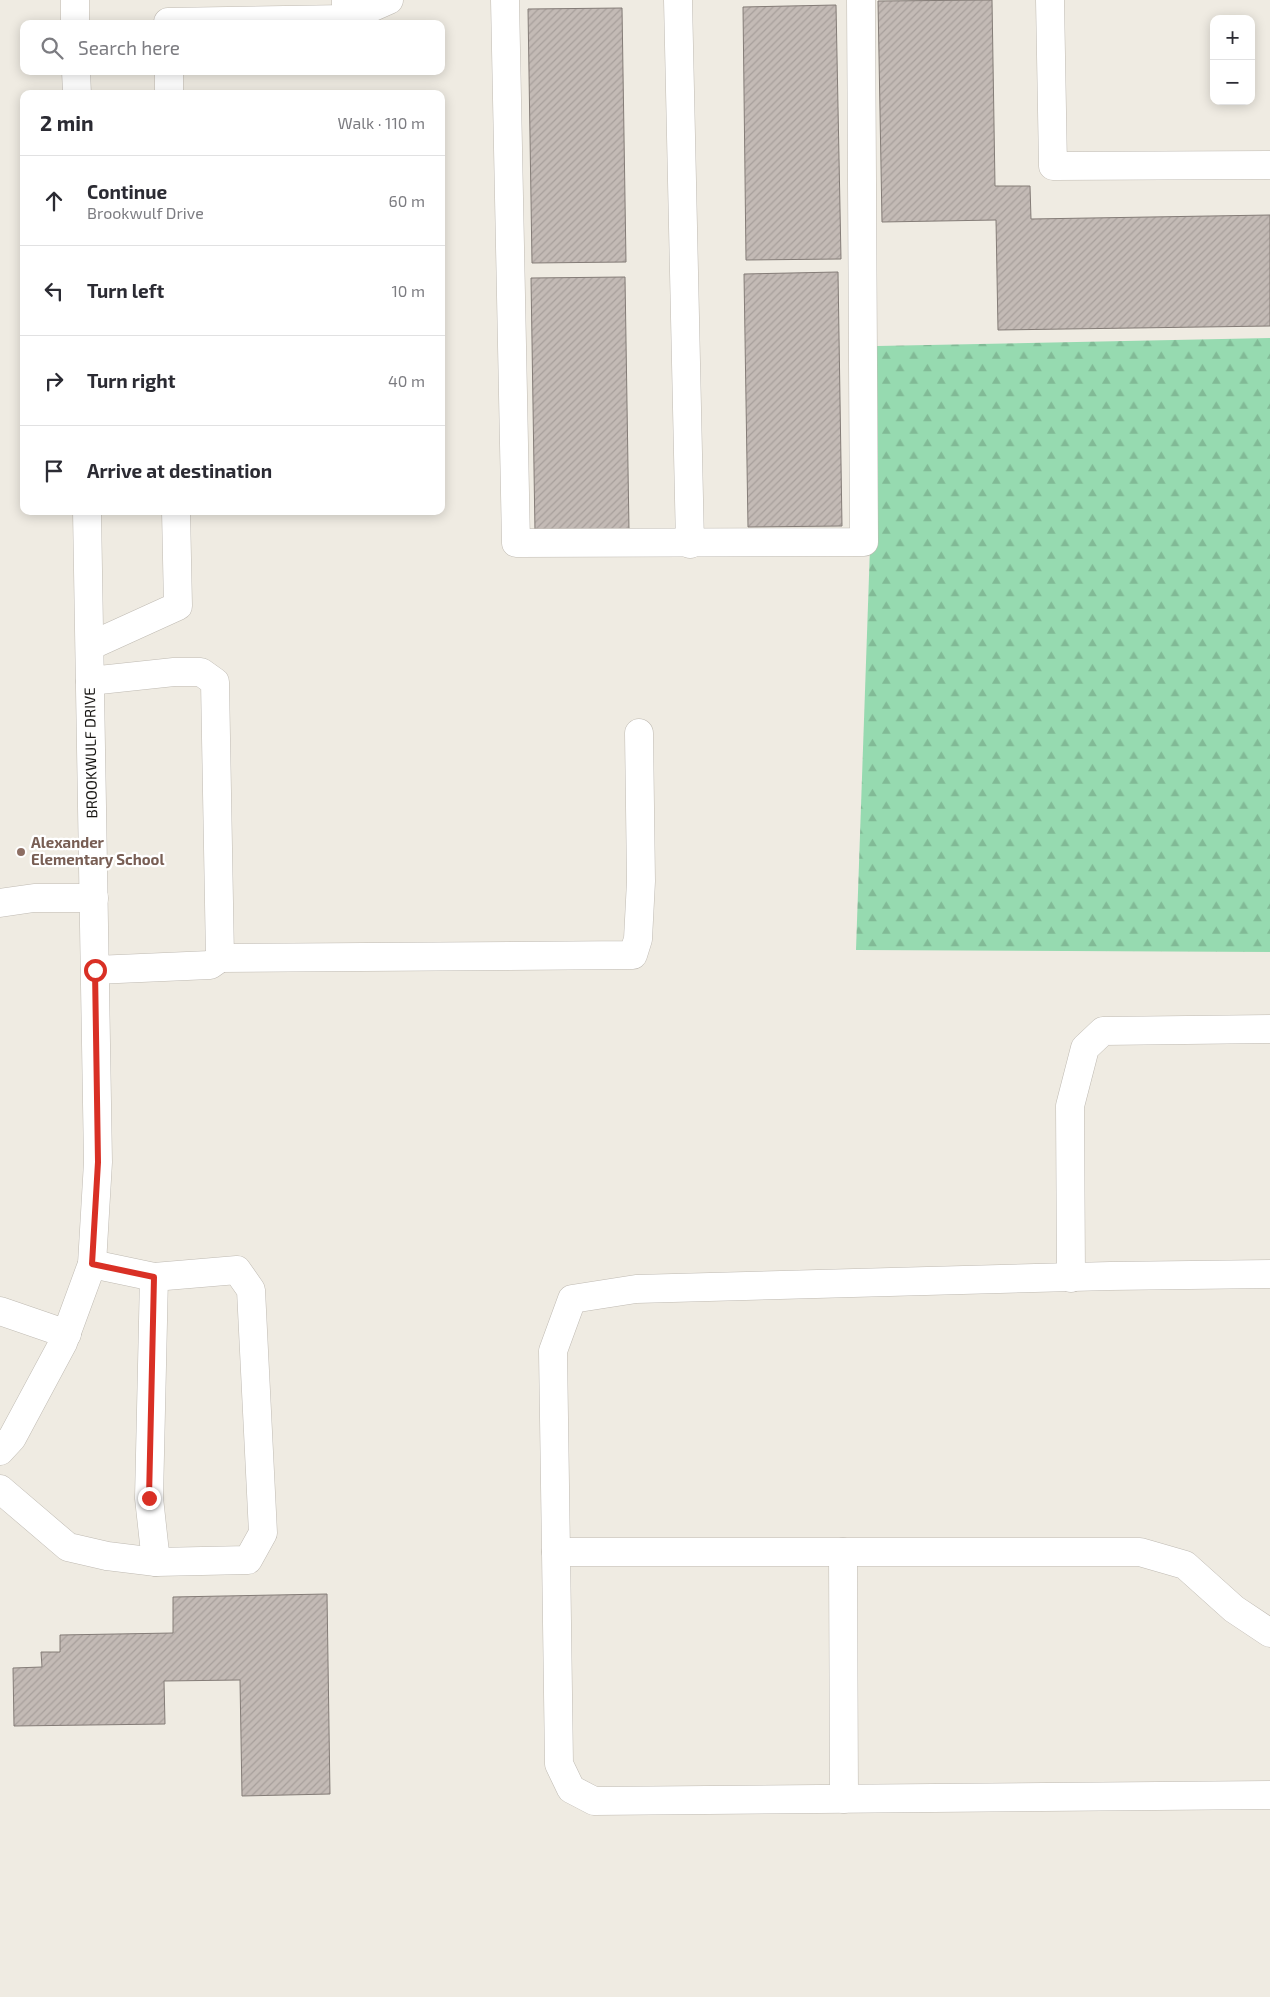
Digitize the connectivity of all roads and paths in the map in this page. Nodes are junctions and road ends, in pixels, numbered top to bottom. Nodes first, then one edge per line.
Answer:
1 (75, 0) edge
2 (389, 0) edge
3 (505, 0) edge
4 (678, 0) edge
5 (861, 0) edge
6 (1050, 0) edge
7 (346, 9) edge
8 (75, 20) edge
9 (195, 20) edge
10 (76, 75) edge
11 (169, 75) edge
12 (77, 90) edge
13 (170, 90) edge
14 (1270, 165) edge
15 (87, 515) edge
16 (176, 515) edge
17 (690, 544) junction
18 (90, 646) junction
19 (90, 681) junction
20 (639, 733) dead end
21 (94, 898) junction
22 (0, 903) edge
23 (220, 958) junction
24 (95, 970) junction
25 (1270, 1029) edge
26 (92, 1264) junction
27 (1270, 1274) edge
28 (154, 1277) junction
29 (1071, 1278) junction
30 (0, 1311) edge
31 (67, 1334) junction
32 (0, 1451) edge
33 (0, 1489) edge
34 (556, 1552) junction
35 (843, 1552) junction
36 (156, 1562) junction
37 (1270, 1633) edge
38 (1270, 1795) edge
39 (844, 1799) junction

1 - 8 street
2 - 7 street
3 - 17 street
4 - 17 street
5 - 17 street
6 - 14 street
7 - 9 street
10 - 12 street
11 - 13 street
15 - 18 street, BROOKWULF DRIVE
16 - 18 street
18 - 19 street, BROOKWULF DRIVE
19 - 21 street, BROOKWULF DRIVE
19 - 23 street
20 - 23 street
21 - 22 street
21 - 24 street, BROOKWULF DRIVE
23 - 24 street
24 - 26 street, BROOKWULF DRIVE
25 - 29 street
26 - 28 street
26 - 31 street, BROOKWULF DRIVE
27 - 29 street
28 - 36 street
28 - 36 street
29 - 34 street
30 - 31 street
31 - 32 street, BROOKWULF DRIVE
33 - 36 street
34 - 35 street
34 - 39 street
35 - 37 street
35 - 39 street
38 - 39 street

